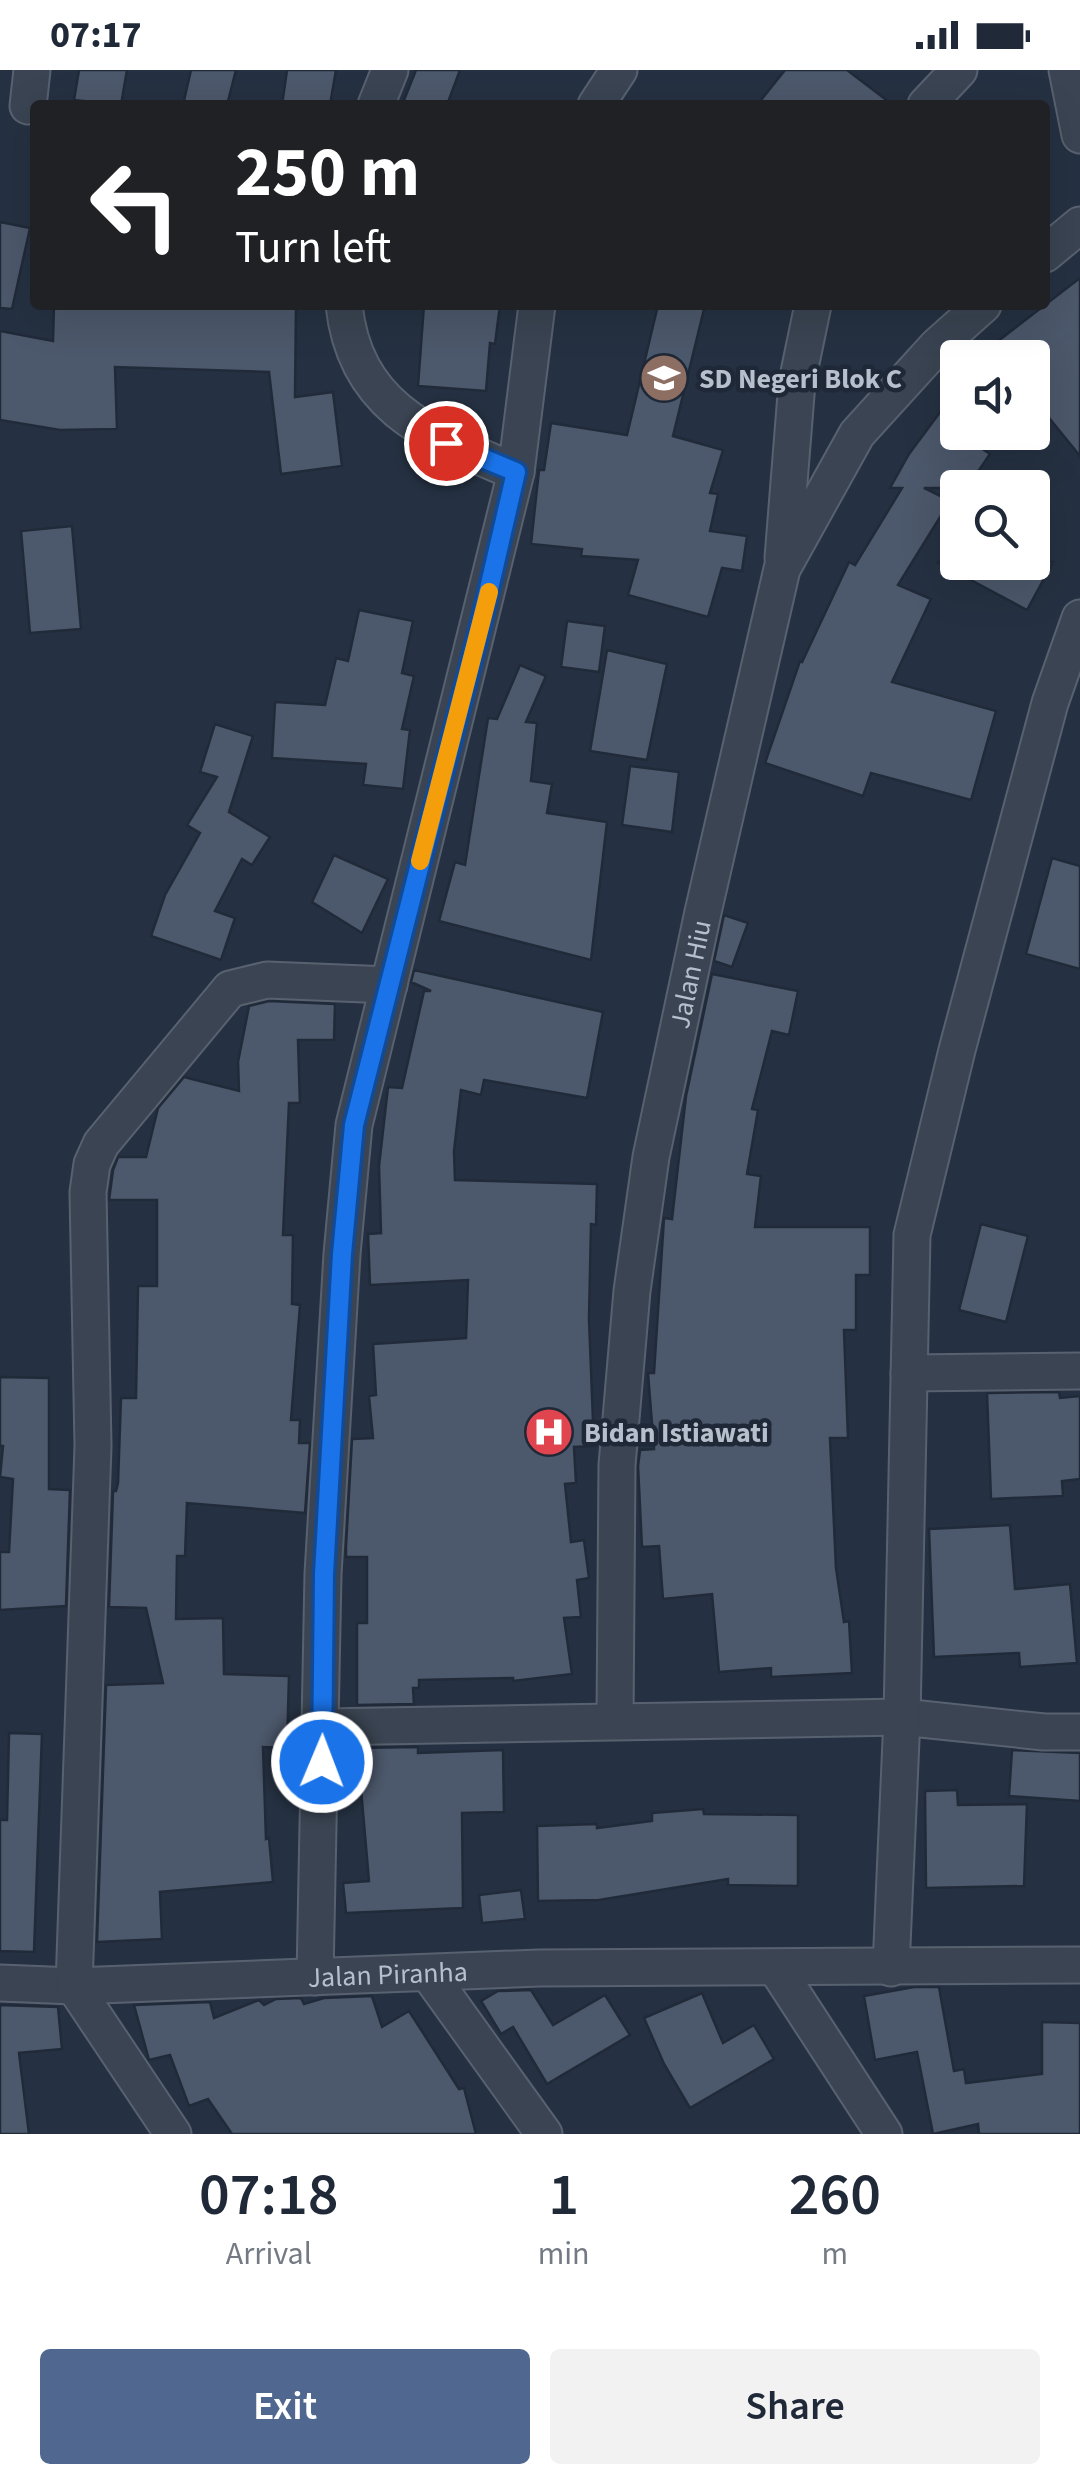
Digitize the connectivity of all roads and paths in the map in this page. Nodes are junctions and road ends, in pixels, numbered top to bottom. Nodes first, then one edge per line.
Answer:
1 (32, 70) edge
2 (390, 70) edge
3 (619, 70) edge
4 (959, 70) edge
5 (1066, 70) edge
6 (378, 100) edge
7 (599, 100) edge
8 (931, 100) edge
9 (28, 106) dead end
10 (1080, 136) edge
11 (1080, 224) edge
12 (1050, 250) edge
13 (345, 310) edge
14 (536, 310) edge
15 (812, 310) edge
16 (977, 310) edge
17 (516, 472) junction
18 (782, 569) junction
19 (1080, 618) edge
20 (388, 985) junction
21 (1080, 1370) edge
22 (910, 1373) junction
23 (902, 1717) junction
24 (616, 1720) junction
25 (323, 1726) junction
26 (1080, 1732) edge
27 (1080, 1965) edge
28 (776, 1968) junction
29 (891, 1968) junction
30 (429, 1974) junction
31 (315, 1977) junction
32 (0, 1983) edge
33 (74, 1986) junction
34 (173, 2134) edge
35 (544, 2134) edge
36 (884, 2134) edge

1 - 9 street
2 - 6 street
3 - 7 street
4 - 8 street
5 - 10 street
11 - 12 street
13 - 17 street
14 - 17 street
15 - 18 street
16 - 18 street, Jalan Hiu
17 - 20 street
18 - 24 street, Jalan Hiu
19 - 22 street
20 - 25 street
20 - 33 street
21 - 22 street
22 - 23 street
23 - 24 street
23 - 26 street
23 - 29 street
24 - 25 street
25 - 31 street
27 - 29 street, Jalan Piranha
28 - 29 street, Jalan Piranha
28 - 30 street, Jalan Piranha
28 - 36 street
30 - 31 street, Jalan Piranha
30 - 35 street
31 - 33 street, Jalan Piranha
32 - 33 street, Jalan Piranha
33 - 34 street

